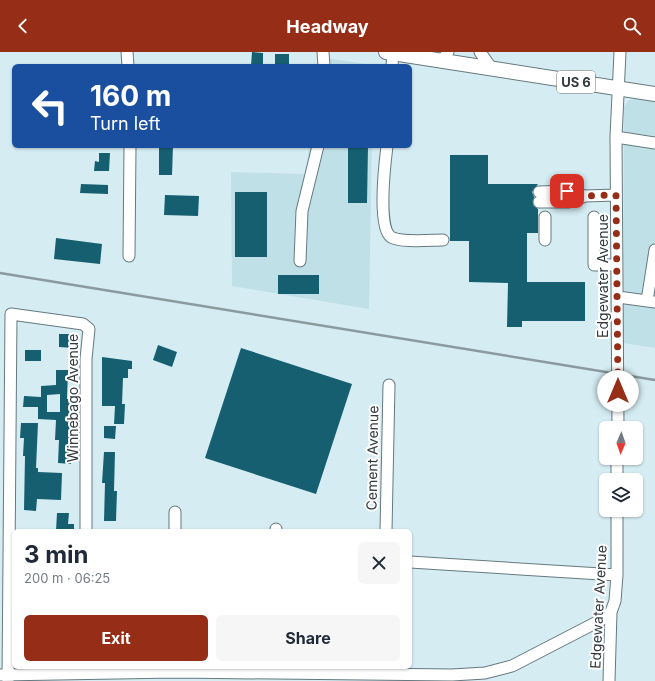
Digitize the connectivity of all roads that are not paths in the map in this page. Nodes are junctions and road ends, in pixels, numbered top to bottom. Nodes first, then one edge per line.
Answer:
1 (128, 52) edge
2 (324, 52) edge
3 (480, 52) edge
4 (620, 52) edge
5 (390, 57) edge
6 (445, 57) edge
7 (128, 64) edge
8 (324, 64) edge
9 (492, 69) junction
10 (617, 89) junction
11 (655, 94) edge
12 (616, 137) junction
13 (655, 143) edge
14 (130, 148) edge
15 (318, 148) edge
16 (387, 148) edge
17 (616, 195) junction
18 (539, 197) dead end
19 (545, 217) dead end
20 (594, 217) dead end
21 (443, 240) dead end
22 (545, 240) dead end
23 (655, 250) edge
24 (130, 256) dead end
25 (300, 261) dead end
26 (617, 265) junction
27 (618, 297) junction
28 (651, 302) edge
29 (389, 385) dead end
30 (618, 421) edge
31 (175, 512) dead end
32 (617, 517) edge
33 (86, 529) edge
34 (175, 529) edge
35 (386, 529) edge
36 (412, 562) edge
37 (617, 575) junction
38 (611, 612) junction
39 (175, 673) edge
40 (276, 673) edge
41 (86, 674) edge
42 (383, 674) edge
43 (5, 677) edge
44 (452, 678) edge
45 (609, 681) edge

1 - 7 street
2 - 8 street
3 - 9 street
4 - 10 street, Edgewater Avenue
5 - 6 main road, US 6
6 - 9 main road, US 6
9 - 10 main road, US 6
10 - 11 main road, US 6
10 - 12 street, Edgewater Avenue
12 - 13 street
12 - 17 street, Edgewater Avenue
14 - 24 street
15 - 25 street
16 - 21 street
17 - 18 street
17 - 26 street, Edgewater Avenue
19 - 22 street
20 - 26 street
23 - 28 street
26 - 27 street, Edgewater Avenue
27 - 28 street
27 - 30 street, Edgewater Avenue
29 - 35 street, Cement Avenue
31 - 34 street
32 - 37 street, Edgewater Avenue
33 - 43 street, Winnebago Avenue
36 - 37 street
37 - 38 street, Edgewater Avenue
38 - 44 street
38 - 45 street, Edgewater Avenue
39 - 40 street
39 - 41 street
40 - 42 street
41 - 43 street
42 - 44 street

